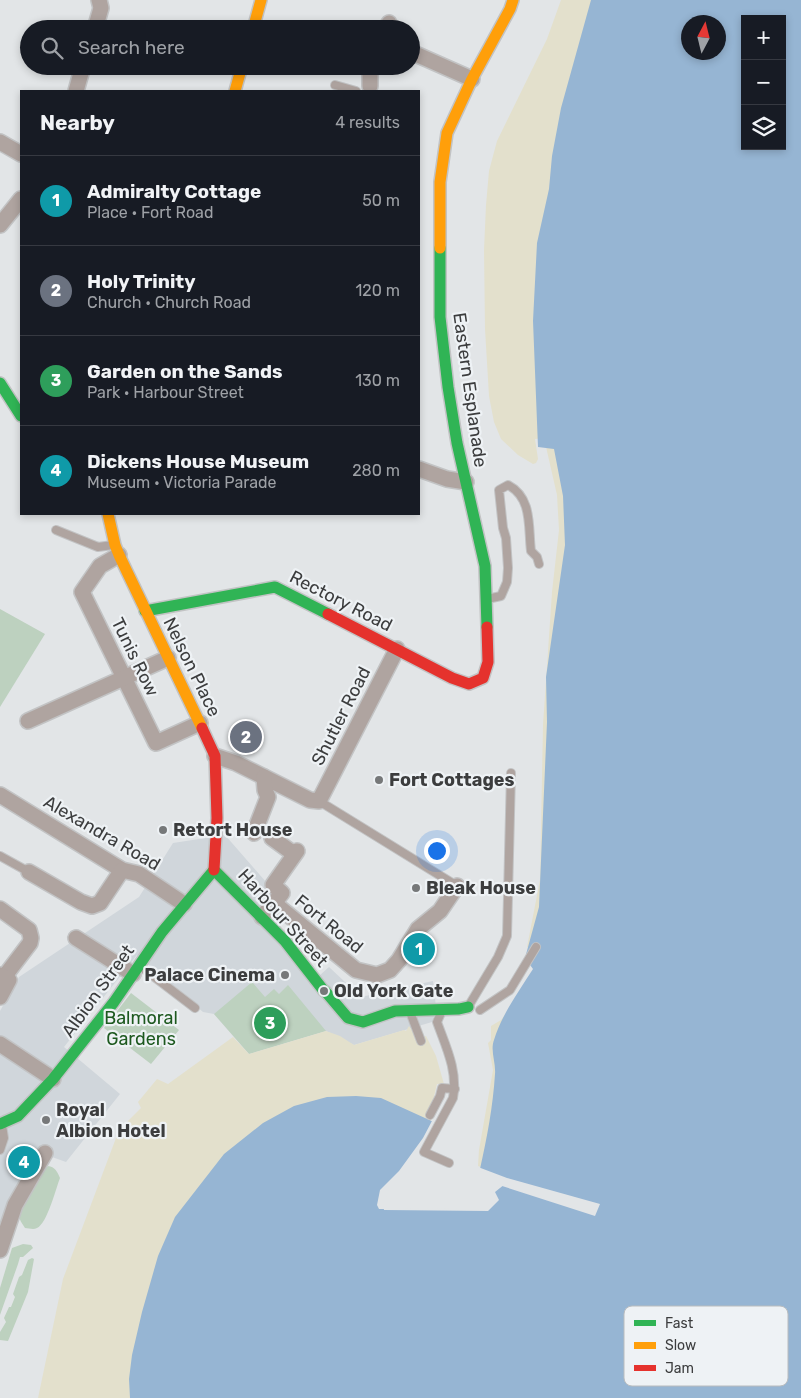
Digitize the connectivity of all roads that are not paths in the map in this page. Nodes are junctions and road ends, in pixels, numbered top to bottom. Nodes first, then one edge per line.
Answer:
1 (99, 0) edge
2 (261, 0) edge
3 (513, 0) edge
4 (98, 20) edge
5 (255, 20) edge
6 (420, 56) edge
7 (80, 75) edge
8 (239, 75) edge
9 (370, 75) edge
10 (472, 79) junction
11 (335, 85) dead end
12 (371, 88) edge
13 (76, 90) edge
14 (235, 90) edge
15 (352, 90) edge
16 (0, 142) edge
17 (20, 153) edge
18 (20, 200) edge
19 (0, 225) edge
20 (0, 383) edge
21 (20, 412) edge
22 (420, 469) edge
23 (466, 482) junction
24 (108, 515) edge
25 (56, 530) dead end
26 (117, 550) junction
27 (539, 564) dead end
28 (487, 599) junction
29 (145, 611) junction
30 (397, 649) junction
31 (168, 658) junction
32 (125, 678) junction
33 (483, 678) joint
34 (28, 721) dead end
35 (200, 723) junction
36 (215, 756) junction
37 (512, 773) dead end
38 (264, 777) junction
39 (0, 795) edge
40 (319, 801) junction
41 (254, 833) dead end
42 (272, 838) dead end
43 (0, 856) edge
44 (122, 870) junction
45 (214, 870) junction
46 (29, 872) joint
47 (457, 886) joint
48 (274, 903) junction
49 (184, 904) junction
50 (0, 909) edge
51 (262, 917) junction
52 (76, 938) dead end
53 (536, 946) dead end
54 (136, 969) junction
55 (2, 976) edge
56 (0, 997) edge
57 (195, 1008) dead end
58 (474, 1008) junction
59 (409, 1010) junction
60 (442, 1010) junction
61 (421, 1041) dead end
62 (0, 1044) edge
63 (53, 1079) junction
64 (455, 1089) junction
65 (430, 1115) dead end
66 (1, 1124) edge
67 (0, 1150) edge
68 (44, 1153) dead end
69 (450, 1163) dead end
70 (1, 1241) edge

1 - 4 street
2 - 5 street
3 - 10 street, Eastern Esplanade
6 - 10 street
7 - 13 street
8 - 14 street
9 - 12 street
10 - 23 street, Eastern Esplanade
11 - 15 lane
16 - 17 street
18 - 19 street
20 - 21 street
22 - 23 street
23 - 28 street, Eastern Esplanade
24 - 26 street, Nelson Place
25 - 26 lane
26 - 29 street, Nelson Place
26 - 32 street, Tunis Row
27 - 28 lane
28 - 33 street, Eastern Esplanade
29 - 30 street, Rectory Road
29 - 31 street, Nelson Place
30 - 33 street, Rectory Road
30 - 40 street, Shutler Road
31 - 32 street
31 - 35 street, Nelson Place
32 - 34 street
32 - 35 street, Tunis Row
35 - 36 street, Nelson Place
36 - 38 street
36 - 45 street, Nelson Place
37 - 58 lane
38 - 40 street
38 - 41 street
39 - 44 street, Alexandra Road
40 - 47 lane
42 - 48 street
43 - 46 lane
44 - 46 street
44 - 49 street, Alexandra Road
45 - 49 street, Albion Street
45 - 51 street, Harbour Street
47 - 48 street, Fort Road
48 - 51 street, Fort Road
49 - 54 street, Albion Street
50 - 55 street
51 - 59 street, Harbour Street
52 - 54 street
53 - 58 lane
54 - 57 lane
54 - 63 street, Albion Street
55 - 56 street
58 - 60 street, Harbour Street
59 - 60 street, Harbour Street
59 - 61 lane
60 - 64 lane
62 - 63 street
63 - 66 street, Albion Street
64 - 65 lane
64 - 69 lane
66 - 67 lane
68 - 70 street

